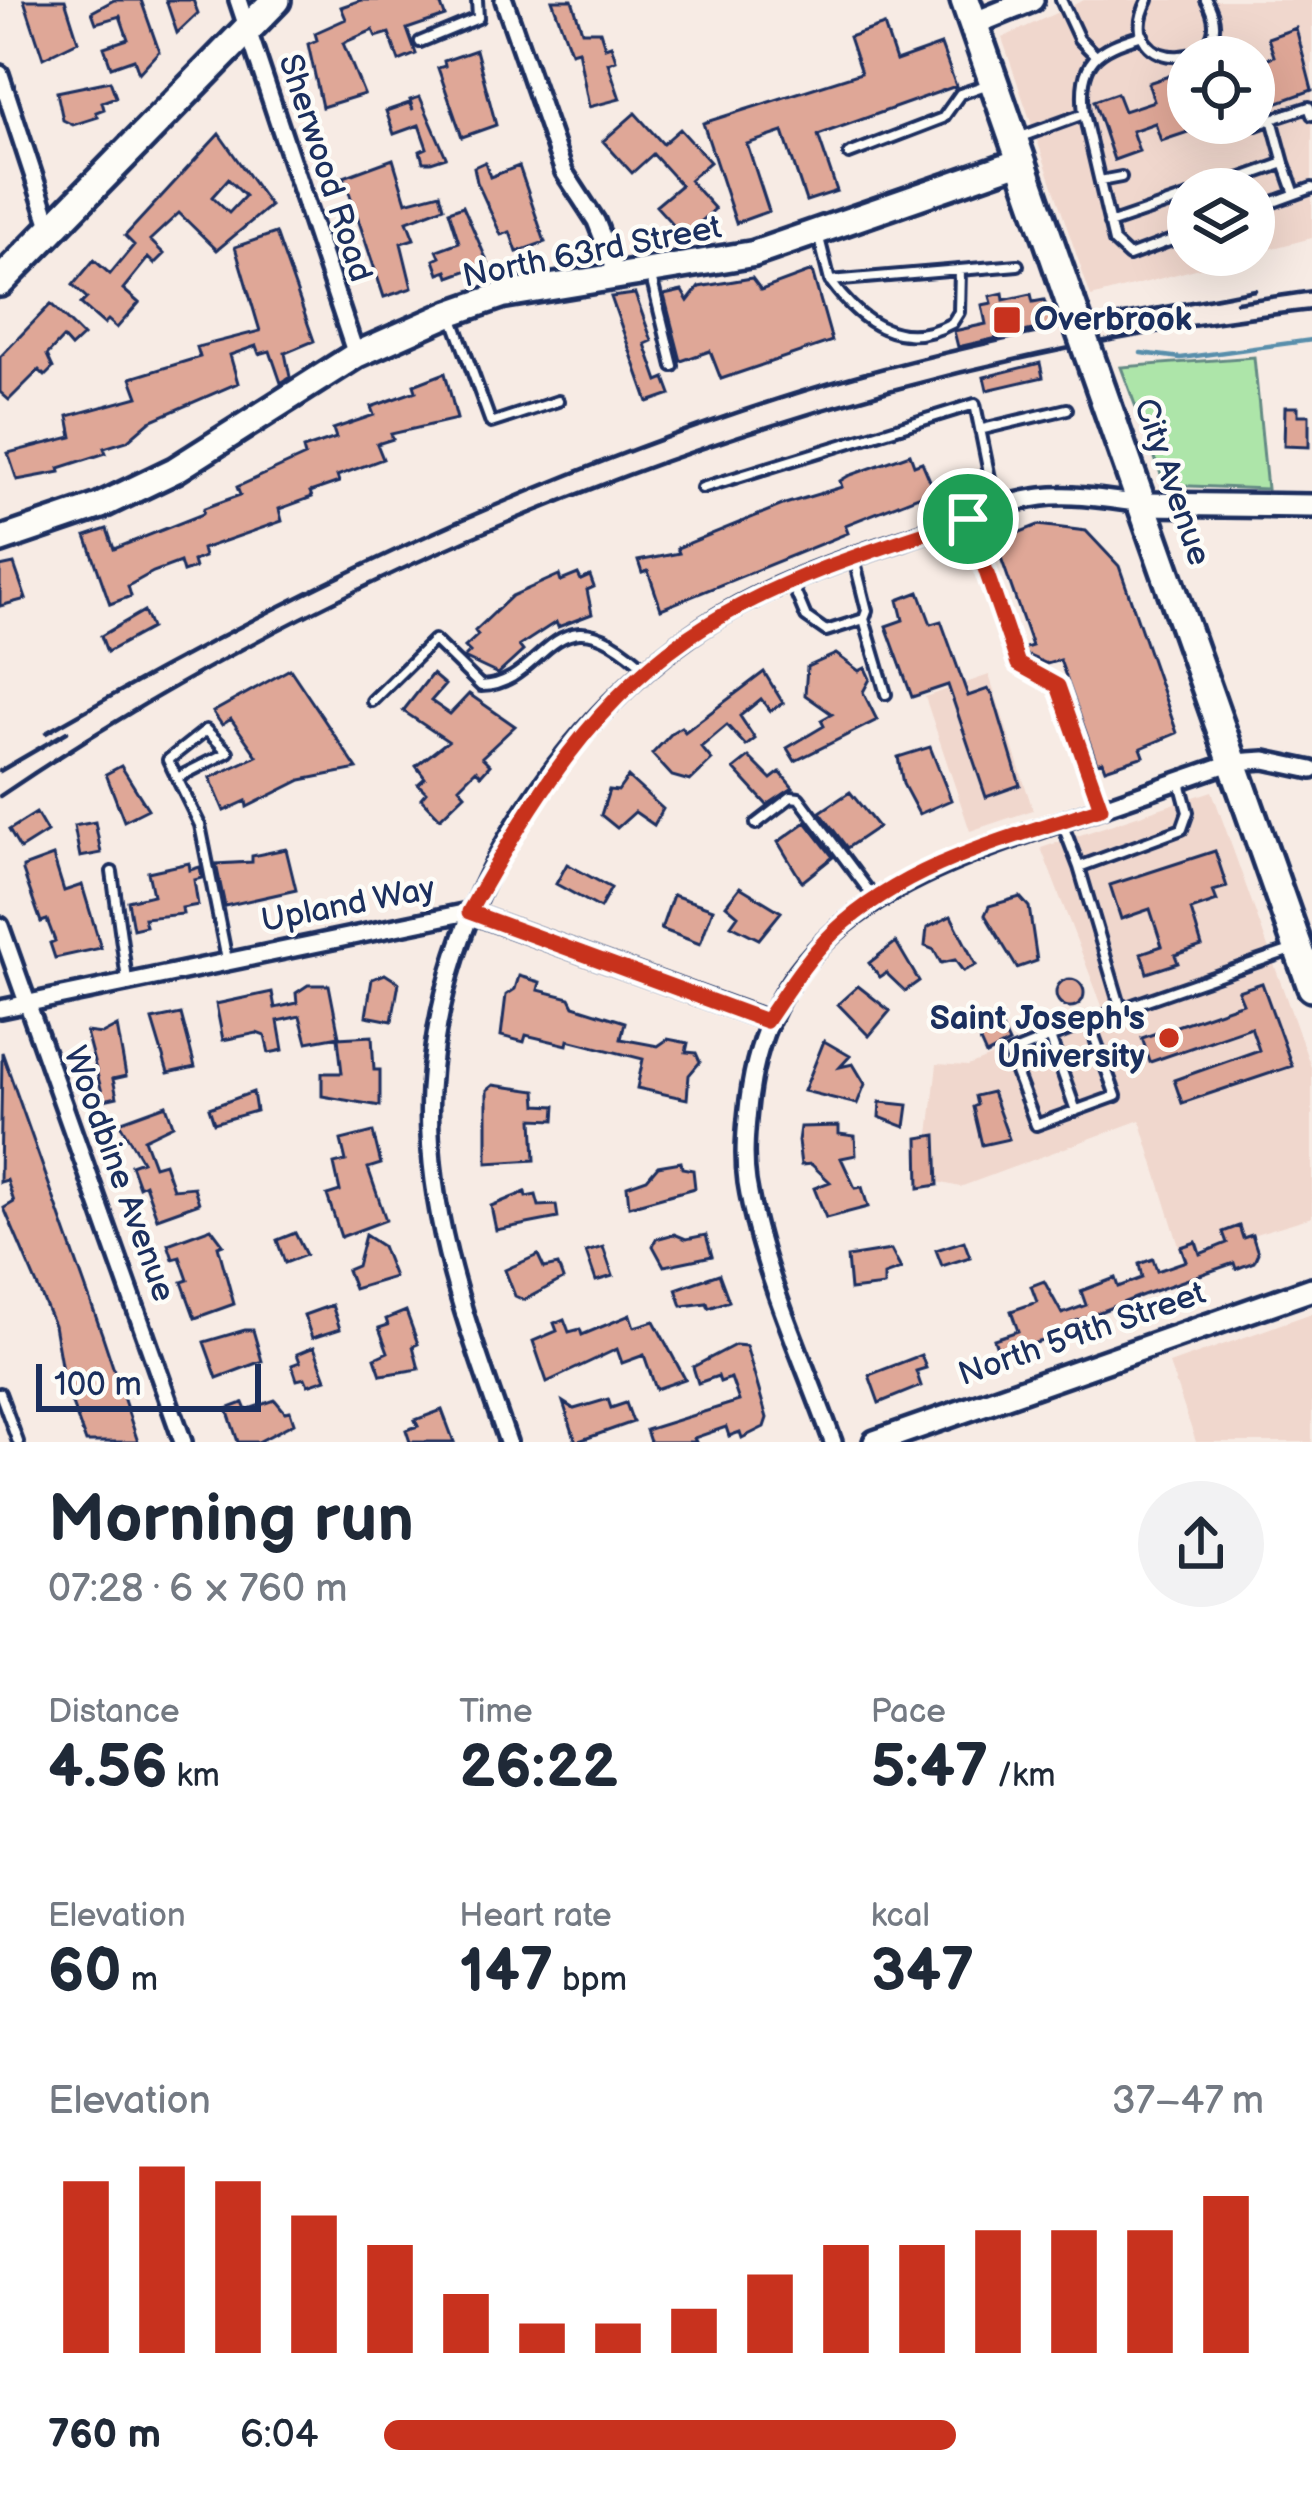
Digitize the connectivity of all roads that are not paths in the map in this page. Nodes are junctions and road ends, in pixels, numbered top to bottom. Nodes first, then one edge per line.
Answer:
1 (238, 0) edge
2 (276, 0) edge
3 (477, 0) edge
4 (504, 0) edge
5 (1032, 0) edge
6 (1061, 0) edge
7 (1148, 0) edge
8 (1207, 0) edge
9 (969, 12) edge
10 (248, 29) junction
11 (1143, 34) junction
12 (420, 42) dead end
13 (1095, 55) junction
14 (0, 74) edge
15 (994, 82) junction
16 (1084, 114) junction
17 (1312, 116) edge
18 (1275, 118) edge
19 (1275, 129) edge
20 (1017, 150) junction
21 (849, 154) dead end
22 (1285, 163) junction
23 (1271, 168) edge
24 (1121, 177) dead end
25 (1100, 181) junction
26 (1312, 188) edge
27 (1295, 194) junction
28 (1275, 201) edge
29 (1167, 204) edge
30 (1109, 224) junction
31 (51, 229) junction
32 (817, 232) junction
33 (1167, 242) edge
34 (1018, 265) dead end
35 (649, 270) junction
36 (960, 270) junction
37 (617, 274) junction
38 (0, 281) edge
39 (830, 281) junction
40 (451, 313) junction
41 (356, 355) junction
42 (673, 366) dead end
43 (558, 401) dead end
44 (1067, 410) dead end
45 (983, 430) junction
46 (702, 488) dead end
47 (1142, 504) junction
48 (1312, 506) edge
49 (996, 510) junction
50 (968, 519) junction
51 (0, 540) edge
52 (854, 557) junction
53 (792, 582) junction
54 (864, 619) junction
55 (650, 672) junction
56 (886, 694) dead end
57 (372, 701) dead end
58 (1233, 762) junction
59 (1312, 770) edge
60 (177, 778) junction
61 (1180, 781) junction
62 (1101, 808) junction
63 (1061, 821) junction
64 (756, 824) dead end
65 (1079, 867) junction
66 (112, 872) dead end
67 (875, 899) junction
68 (469, 912) junction
69 (0, 926) edge
70 (1298, 948) junction
71 (227, 960) junction
72 (128, 982) junction
73 (1312, 987) edge
74 (27, 1003) junction
75 (0, 1009) edge
76 (1121, 1010) junction
77 (766, 1021) junction
78 (1089, 1022) junction
79 (1050, 1037) junction
80 (1076, 1111) junction
81 (1312, 1289) edge
82 (0, 1393) edge
83 (18, 1442) edge
84 (183, 1442) edge
85 (508, 1442) edge
86 (832, 1442) edge
87 (874, 1442) edge

1 - 10 street, Sherwood Road
2 - 10 highway
3 - 12 lane
4 - 37 street
5 - 9 street
6 - 13 lane
7 - 11 lane
8 - 11 lane
9 - 15 highway, City Avenue
10 - 31 highway
10 - 41 street, Sherwood Road
11 - 13 lane
13 - 16 lane
14 - 31 street
15 - 20 highway, City Avenue
15 - 21 lane
16 - 20 lane
16 - 25 lane
17 - 18 lane
19 - 22 lane
20 - 32 main road, North 63rd Street
20 - 47 highway, City Avenue, bridge
22 - 23 lane
22 - 27 lane
24 - 25 lane
25 - 30 lane
26 - 27 lane
27 - 28 lane
29 - 30 lane
30 - 33 lane
31 - 38 highway
32 - 35 main road, North 63rd Street
32 - 39 lane
34 - 36 lane
35 - 37 main road, North 63rd Street
35 - 42 lane
36 - 39 lane
36 - 39 lane
37 - 40 main road, North 63rd Street
40 - 41 main road, North 63rd Street
40 - 43 lane
41 - 51 main road, North 63rd Street
44 - 45 lane
45 - 46 lane
45 - 49 lane
47 - 48 street
47 - 49 street
47 - 58 highway, City Avenue
49 - 50 street
50 - 52 street
50 - 62 lane
52 - 53 street
52 - 54 lane
53 - 54 lane
53 - 55 street
54 - 56 lane
55 - 57 lane
55 - 68 street
58 - 59 street
58 - 61 street
58 - 70 highway, City Avenue
60 - 60 lane
60 - 71 lane
61 - 62 street
61 - 65 lane
62 - 63 street
63 - 65 lane
63 - 67 street
64 - 67 lane
65 - 76 lane
66 - 72 lane
67 - 77 street
68 - 71 street, Upland Way
68 - 77 street, Upland Way
68 - 85 street
69 - 74 street, Woodbine Avenue
70 - 73 highway, City Avenue
70 - 76 lane
71 - 72 street, Upland Way
72 - 74 street, Upland Way
74 - 75 street, Upland Way
74 - 84 street, Woodbine Avenue
76 - 78 lane
77 - 86 street
78 - 79 lane
78 - 80 lane
79 - 80 lane
79 - 80 lane
81 - 87 street, North 59th Street
82 - 83 lane

